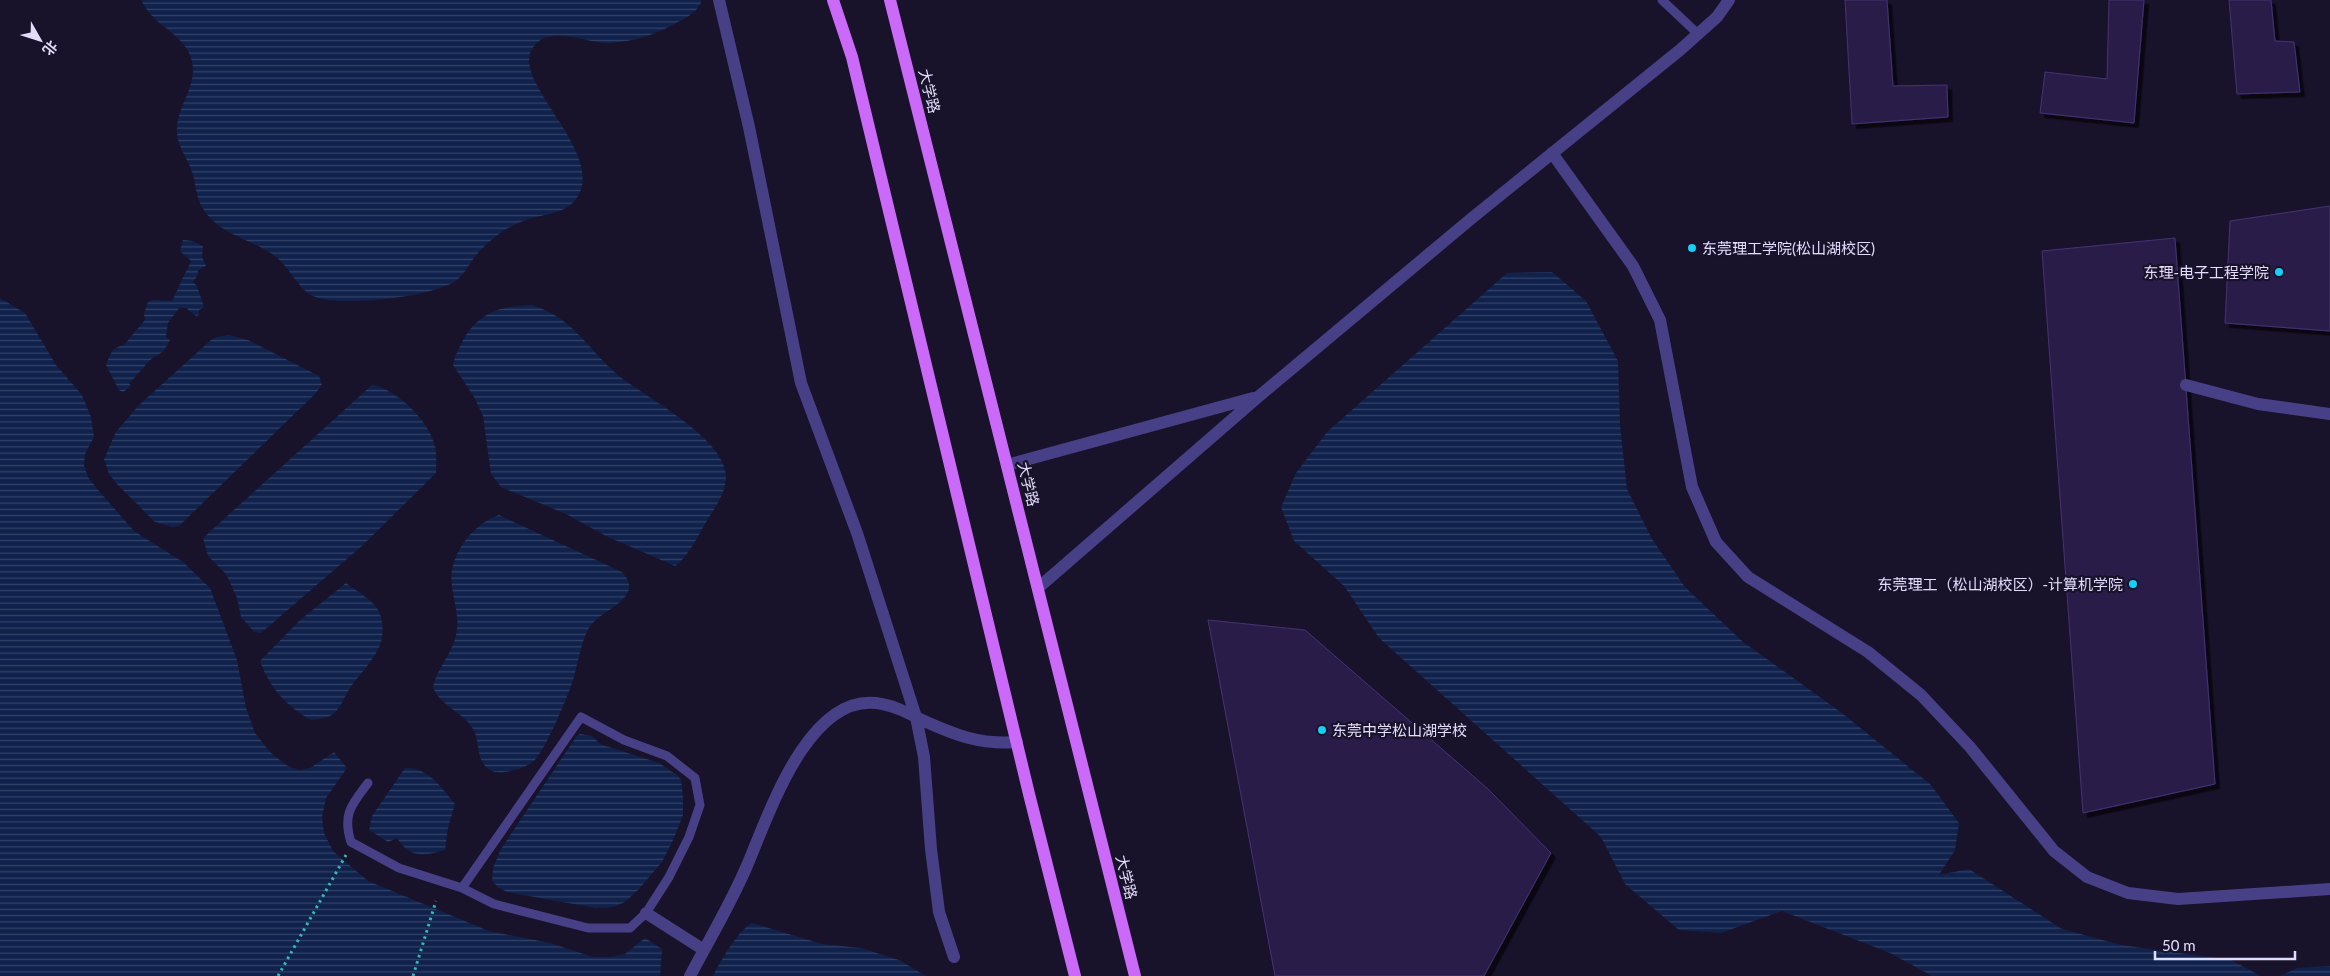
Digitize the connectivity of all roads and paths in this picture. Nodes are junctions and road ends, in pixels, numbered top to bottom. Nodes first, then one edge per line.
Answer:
1 (718, 0) edge
2 (833, 0) edge
3 (890, 0) edge
4 (1662, 0) edge
5 (1729, 0) edge
6 (1698, 34) junction
7 (1552, 153) junction
8 (2186, 385) dead end
9 (1258, 397) junction
10 (2330, 414) edge
11 (1007, 465) junction
12 (1038, 588) junction
13 (916, 717) junction
14 (1017, 742) junction
15 (368, 782) dead end
16 (348, 852) dead end
17 (462, 888) junction
18 (2330, 889) edge
19 (436, 901) dead end
20 (646, 913) junction
21 (704, 950) junction
22 (954, 957) dead end
23 (278, 976) edge
24 (413, 976) edge
25 (690, 976) edge
26 (1075, 976) edge
27 (1135, 976) edge

1 - 13 street
2 - 14 main road
3 - 11 main road, 大学路
4 - 6 lane
5 - 6 street
6 - 7 street
7 - 9 street
7 - 18 street
8 - 10 street
9 - 11 street
9 - 12 street
11 - 12 main road, 大学路
12 - 27 main road, 大学路
13 - 14 street
13 - 21 street
13 - 22 street
14 - 26 main road
15 - 17 lane
16 - 23 path
17 - 20 lane
17 - 20 lane
19 - 24 path
20 - 21 street
21 - 25 street

